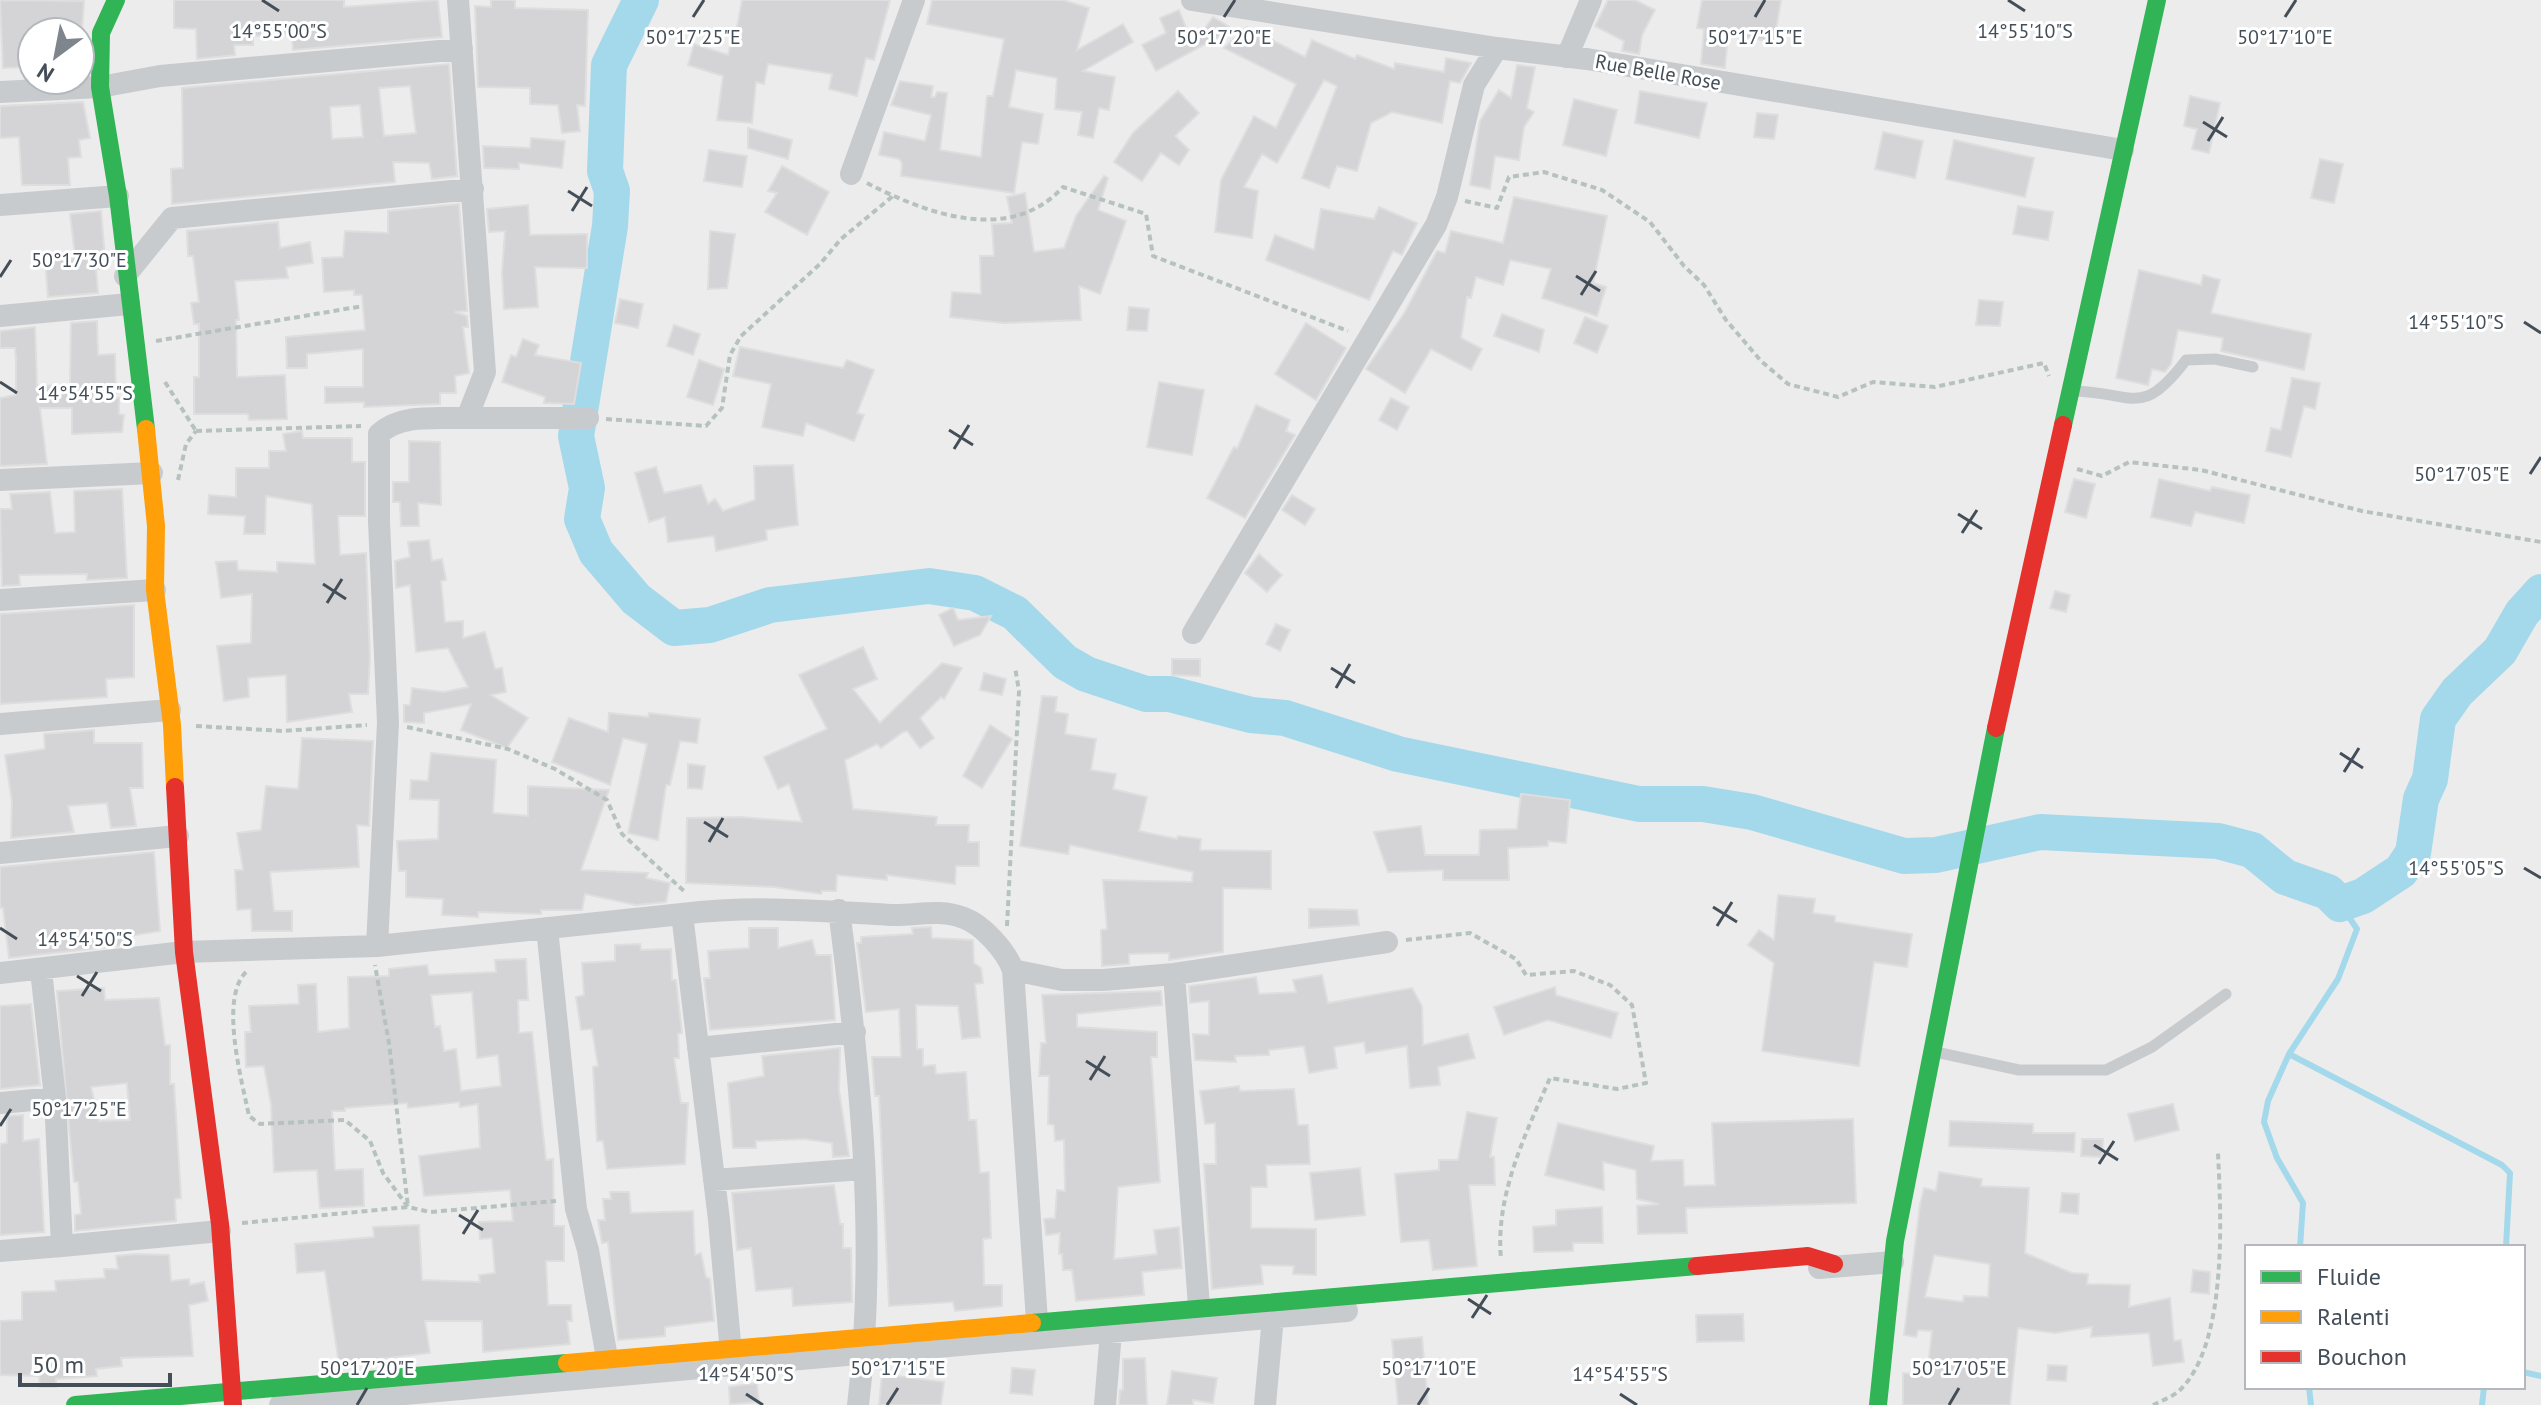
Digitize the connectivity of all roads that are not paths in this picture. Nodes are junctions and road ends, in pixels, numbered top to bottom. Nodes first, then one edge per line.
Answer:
1 (116, 0) edge
2 (458, 0) edge
3 (914, 0) edge
4 (1192, 0) edge
5 (1591, 0) edge
6 (2157, 0) edge
7 (1497, 48) junction
8 (462, 49) junction
9 (1567, 57) junction
10 (100, 87) junction
11 (0, 92) edge
12 (2123, 150) junction
13 (851, 174) road end
14 (473, 189) junction
15 (118, 196) junction
16 (0, 205) edge
17 (125, 276) junction
18 (129, 304) junction
19 (0, 316) edge
20 (2253, 367) dead end
21 (2070, 391) junction
22 (579, 417) road end
23 (467, 418) junction
24 (152, 473) junction
25 (0, 480) edge
26 (155, 590) junction
27 (0, 600) edge
28 (1193, 633) dead end
29 (171, 718) junction
30 (0, 724) edge
31 (178, 836) junction
32 (0, 853) edge
33 (839, 910) junction
34 (682, 914) junction
35 (547, 928) junction
36 (1387, 942) road end
37 (377, 946) junction
38 (184, 952) junction
39 (1010, 961) junction
40 (41, 970) junction
41 (0, 973) edge
42 (1174, 974) junction
43 (2226, 994) dead end
44 (855, 1032) junction
45 (698, 1048) junction
46 (1931, 1051) junction
47 (55, 1098) junction
48 (0, 1103) edge
49 (863, 1169) junction
50 (714, 1180) junction
51 (220, 1227) junction
52 (62, 1246) junction
53 (0, 1251) edge
54 (1893, 1262) junction
55 (1685, 1274) junction
56 (1199, 1306) junction
57 (1273, 1317) junction
58 (1037, 1321) junction
59 (1067, 1328) junction
60 (1111, 1332) junction
61 (864, 1345) junction
62 (731, 1357) junction
63 (608, 1366) junction
64 (512, 1386) edge
65 (357, 1390) junction
66 (232, 1398) edge
67 (75, 1405) edge
68 (280, 1405) edge
69 (858, 1405) edge
70 (1105, 1405) edge
71 (1265, 1405) edge
72 (1878, 1405) edge

1 - 10 street
2 - 8 street
3 - 13 street
4 - 7 street, Rue Belle Rose
5 - 9 street
6 - 12 street
7 - 9 street, Rue Belle Rose
7 - 28 street
8 - 10 street
8 - 14 street
9 - 12 street, Rue Belle Rose
10 - 11 street
10 - 15 street
12 - 21 street
14 - 17 street
14 - 23 street
15 - 16 street
15 - 17 street
17 - 18 street
18 - 19 street
18 - 24 street
20 - 21 lane
21 - 46 street
22 - 23 street
23 - 37 street
24 - 25 street
24 - 26 street
26 - 27 street
26 - 29 street
29 - 30 street
29 - 31 street
31 - 32 street
31 - 38 street
33 - 34 street
33 - 39 street
33 - 44 street
34 - 35 street
34 - 45 street
35 - 37 street
35 - 63 street
36 - 42 street
37 - 38 street
38 - 40 street
38 - 51 street
39 - 42 street
39 - 58 street
40 - 41 street
40 - 47 street
42 - 56 street
43 - 46 lane
44 - 45 street
44 - 49 street
45 - 50 street
46 - 54 street
47 - 48 street
47 - 52 street
49 - 50 street
49 - 61 street
50 - 62 street
51 - 52 street
51 - 66 street
52 - 53 street
54 - 55 street
54 - 72 street
55 - 56 street
55 - 57 street
56 - 59 street
57 - 60 street
57 - 71 street
58 - 59 street
58 - 61 street
59 - 60 street
59 - 61 street
60 - 70 street
61 - 62 street
61 - 69 street
62 - 63 street
63 - 64 street
64 - 65 street
65 - 66 street
65 - 68 street
66 - 67 street

